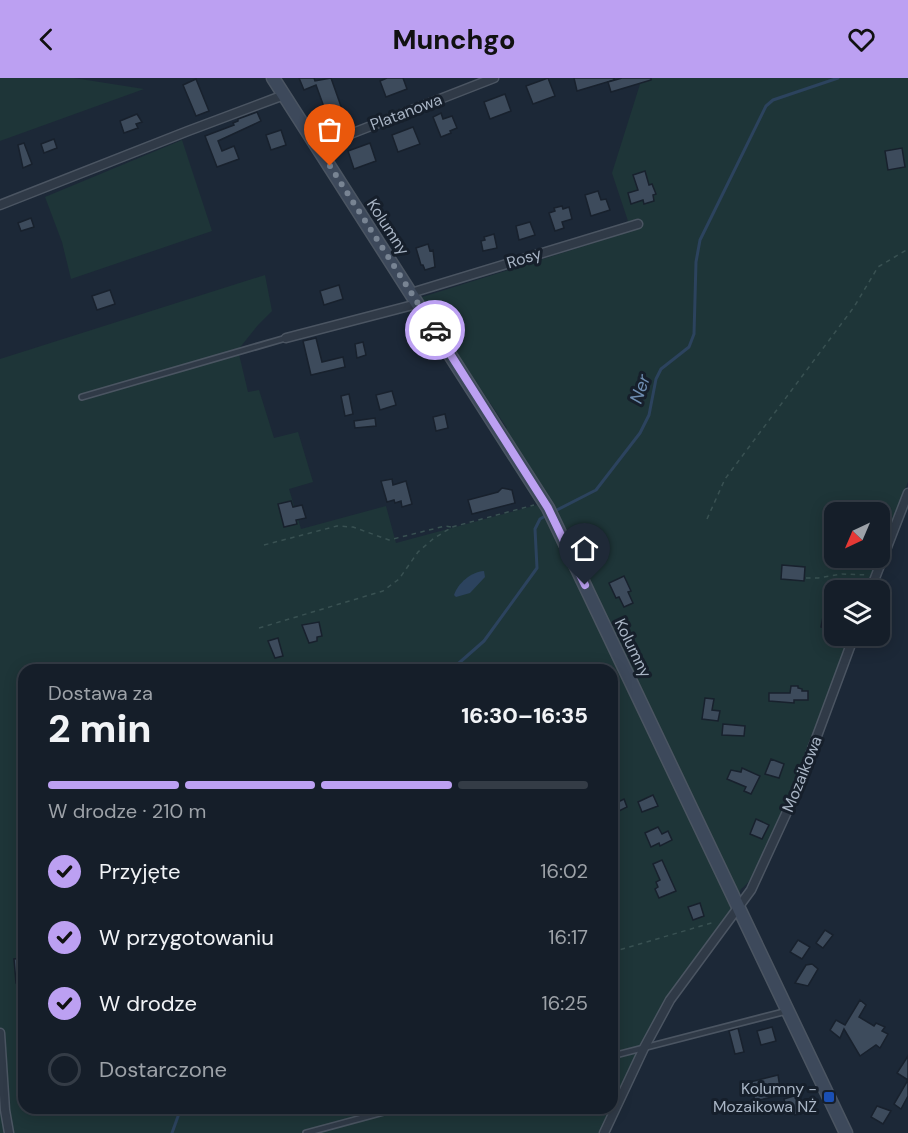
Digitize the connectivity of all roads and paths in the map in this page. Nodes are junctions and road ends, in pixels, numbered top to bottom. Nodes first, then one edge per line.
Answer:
1 (273, 78) edge
2 (494, 78) edge
3 (284, 95) junction
4 (317, 147) junction
5 (0, 205) edge
6 (638, 224) dead end
7 (908, 249) edge
8 (414, 298) junction
9 (286, 338) joint
10 (82, 397) dead end
11 (908, 493) edge
12 (546, 505) junction
13 (707, 519) dead end
14 (452, 527) junction
15 (264, 545) dead end
16 (875, 577) junction
17 (806, 578) dead end
18 (874, 580) edge
19 (259, 628) dead end
20 (850, 646) edge
21 (735, 912) junction
22 (618, 949) edge
23 (788, 1011) junction
24 (0, 1033) edge
25 (644, 1048) junction
26 (618, 1054) edge
27 (618, 1103) edge
28 (377, 1114) edge
29 (613, 1114) edge
30 (9, 1133) edge
31 (306, 1133) edge
32 (604, 1133) edge
33 (846, 1133) edge

1 - 3 street, Kolumny
2 - 4 street, Platanowa
3 - 4 street, Kolumny
3 - 5 street
4 - 8 street, Kolumny
6 - 8 street, Rosy
7 - 13 path
8 - 9 street, Rosy
8 - 12 street, Kolumny
9 - 10 lane
11 - 16 street
12 - 14 path
12 - 21 street, Kolumny
14 - 15 path
14 - 19 path
16 - 17 path
16 - 18 street
20 - 21 street, Mozaikowa
21 - 22 path
21 - 23 street, Kolumny
21 - 25 street, Mozaikowa
23 - 25 lane
23 - 33 street, Kolumny
24 - 30 street
25 - 26 lane
25 - 27 street, Mozaikowa
28 - 31 lane
29 - 32 street, Mozaikowa

